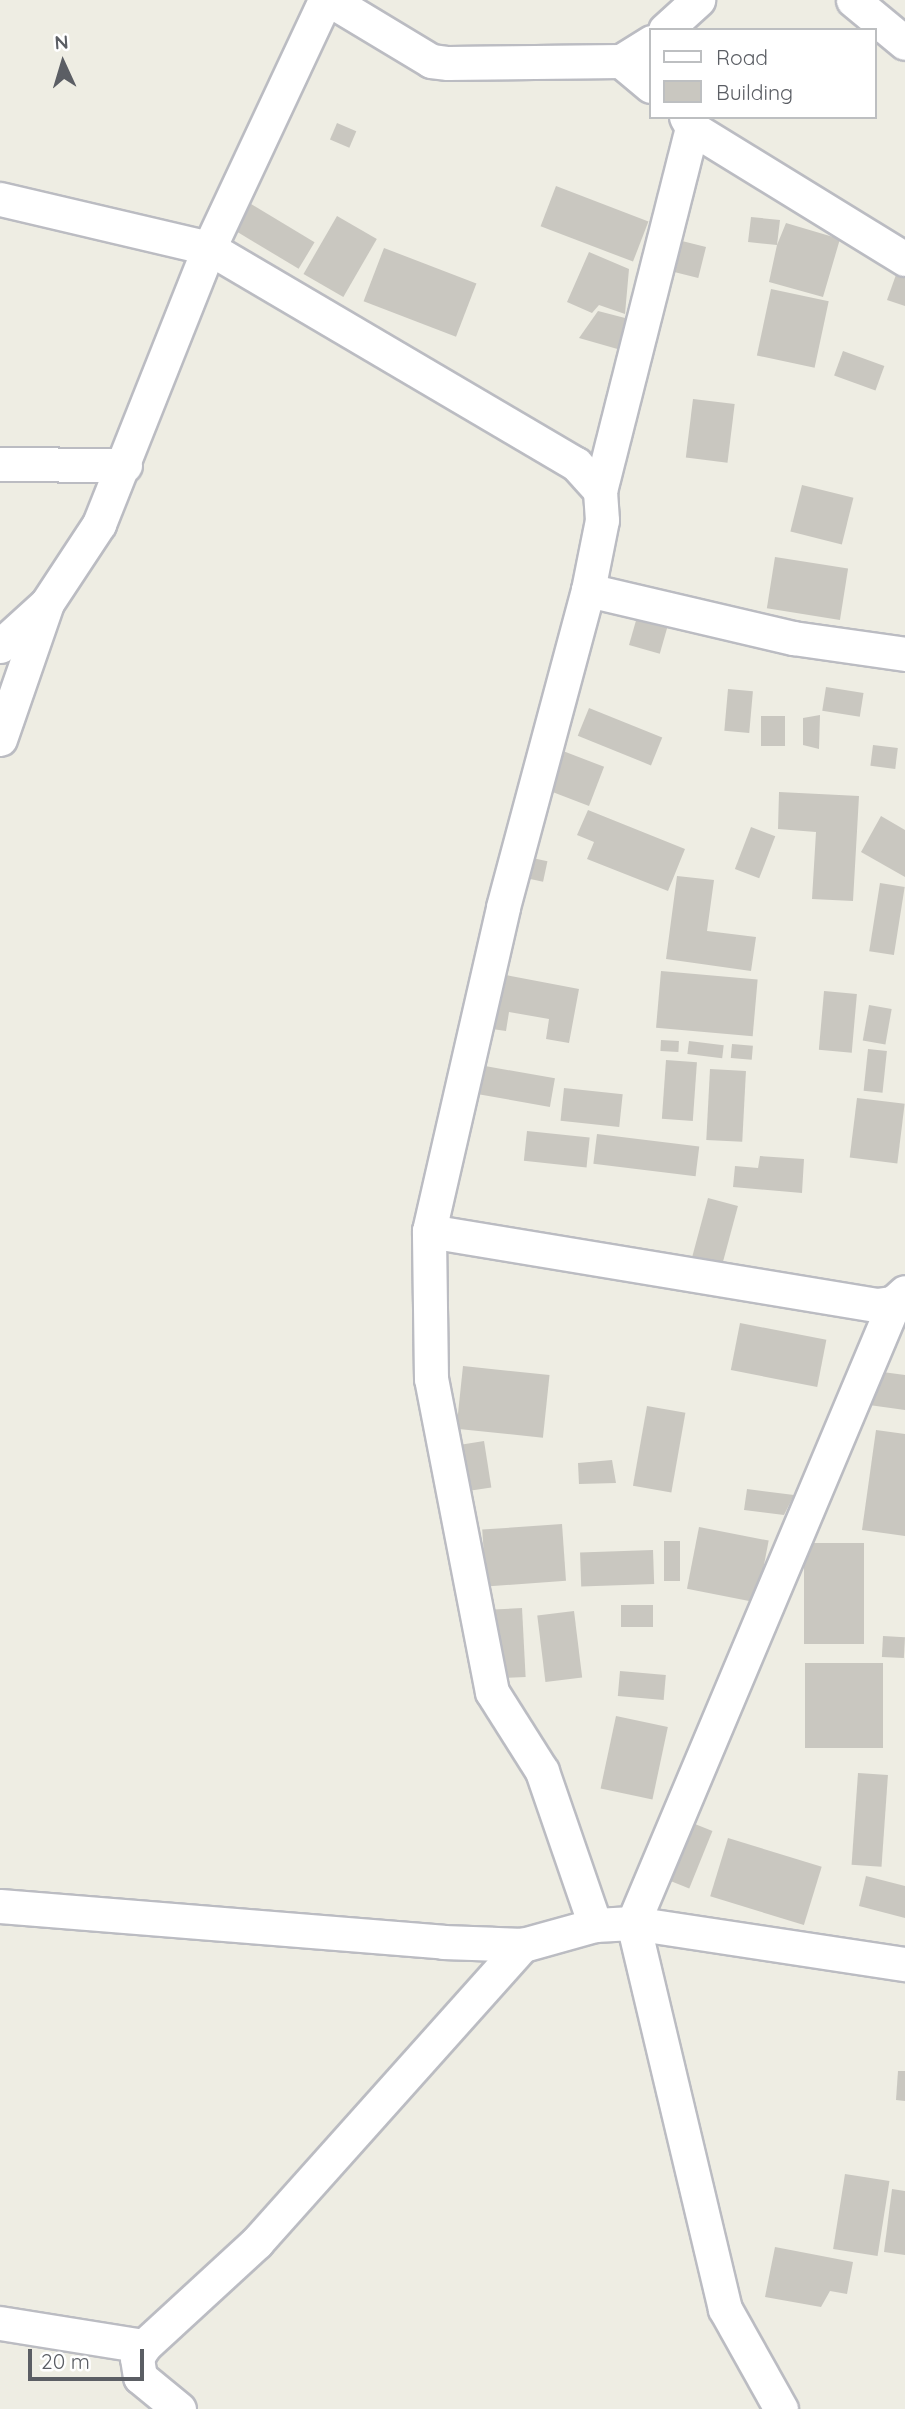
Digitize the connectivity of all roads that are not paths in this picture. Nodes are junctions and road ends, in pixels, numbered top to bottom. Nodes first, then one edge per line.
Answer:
1 (325, 0) edge
2 (330, 0) edge
3 (698, 0) edge
4 (853, 0) edge
5 (667, 28) edge
6 (650, 43) edge
7 (905, 43) edge
8 (621, 61) junction
9 (650, 85) edge
10 (689, 123) edge
11 (0, 199) edge
12 (209, 248) junction
13 (905, 259) edge
14 (0, 464) edge
15 (125, 464) junction
16 (600, 491) junction
17 (588, 590) junction
18 (47, 603) junction
19 (0, 646) edge
20 (905, 654) edge
21 (0, 739) edge
22 (429, 1231) junction
23 (902, 1298) edge
24 (0, 1906) edge
25 (633, 1923) junction
26 (596, 1925) junction
27 (523, 1944) junction
28 (905, 1964) edge
29 (0, 2323) edge
30 (144, 2346) junction
31 (179, 2409) edge
32 (780, 2409) edge

1 - 12 street
2 - 8 street
3 - 5 street
4 - 7 street
6 - 8 street
8 - 9 street
10 - 13 street
10 - 16 street
11 - 12 street
12 - 15 street
12 - 16 street
14 - 15 street
15 - 18 street
16 - 17 street
17 - 20 street
17 - 22 street
18 - 19 street
18 - 21 street
22 - 23 street
22 - 26 street
23 - 25 street
24 - 27 street
25 - 26 street
25 - 28 street
25 - 32 street
26 - 27 street
27 - 30 street
29 - 30 street
30 - 31 street

